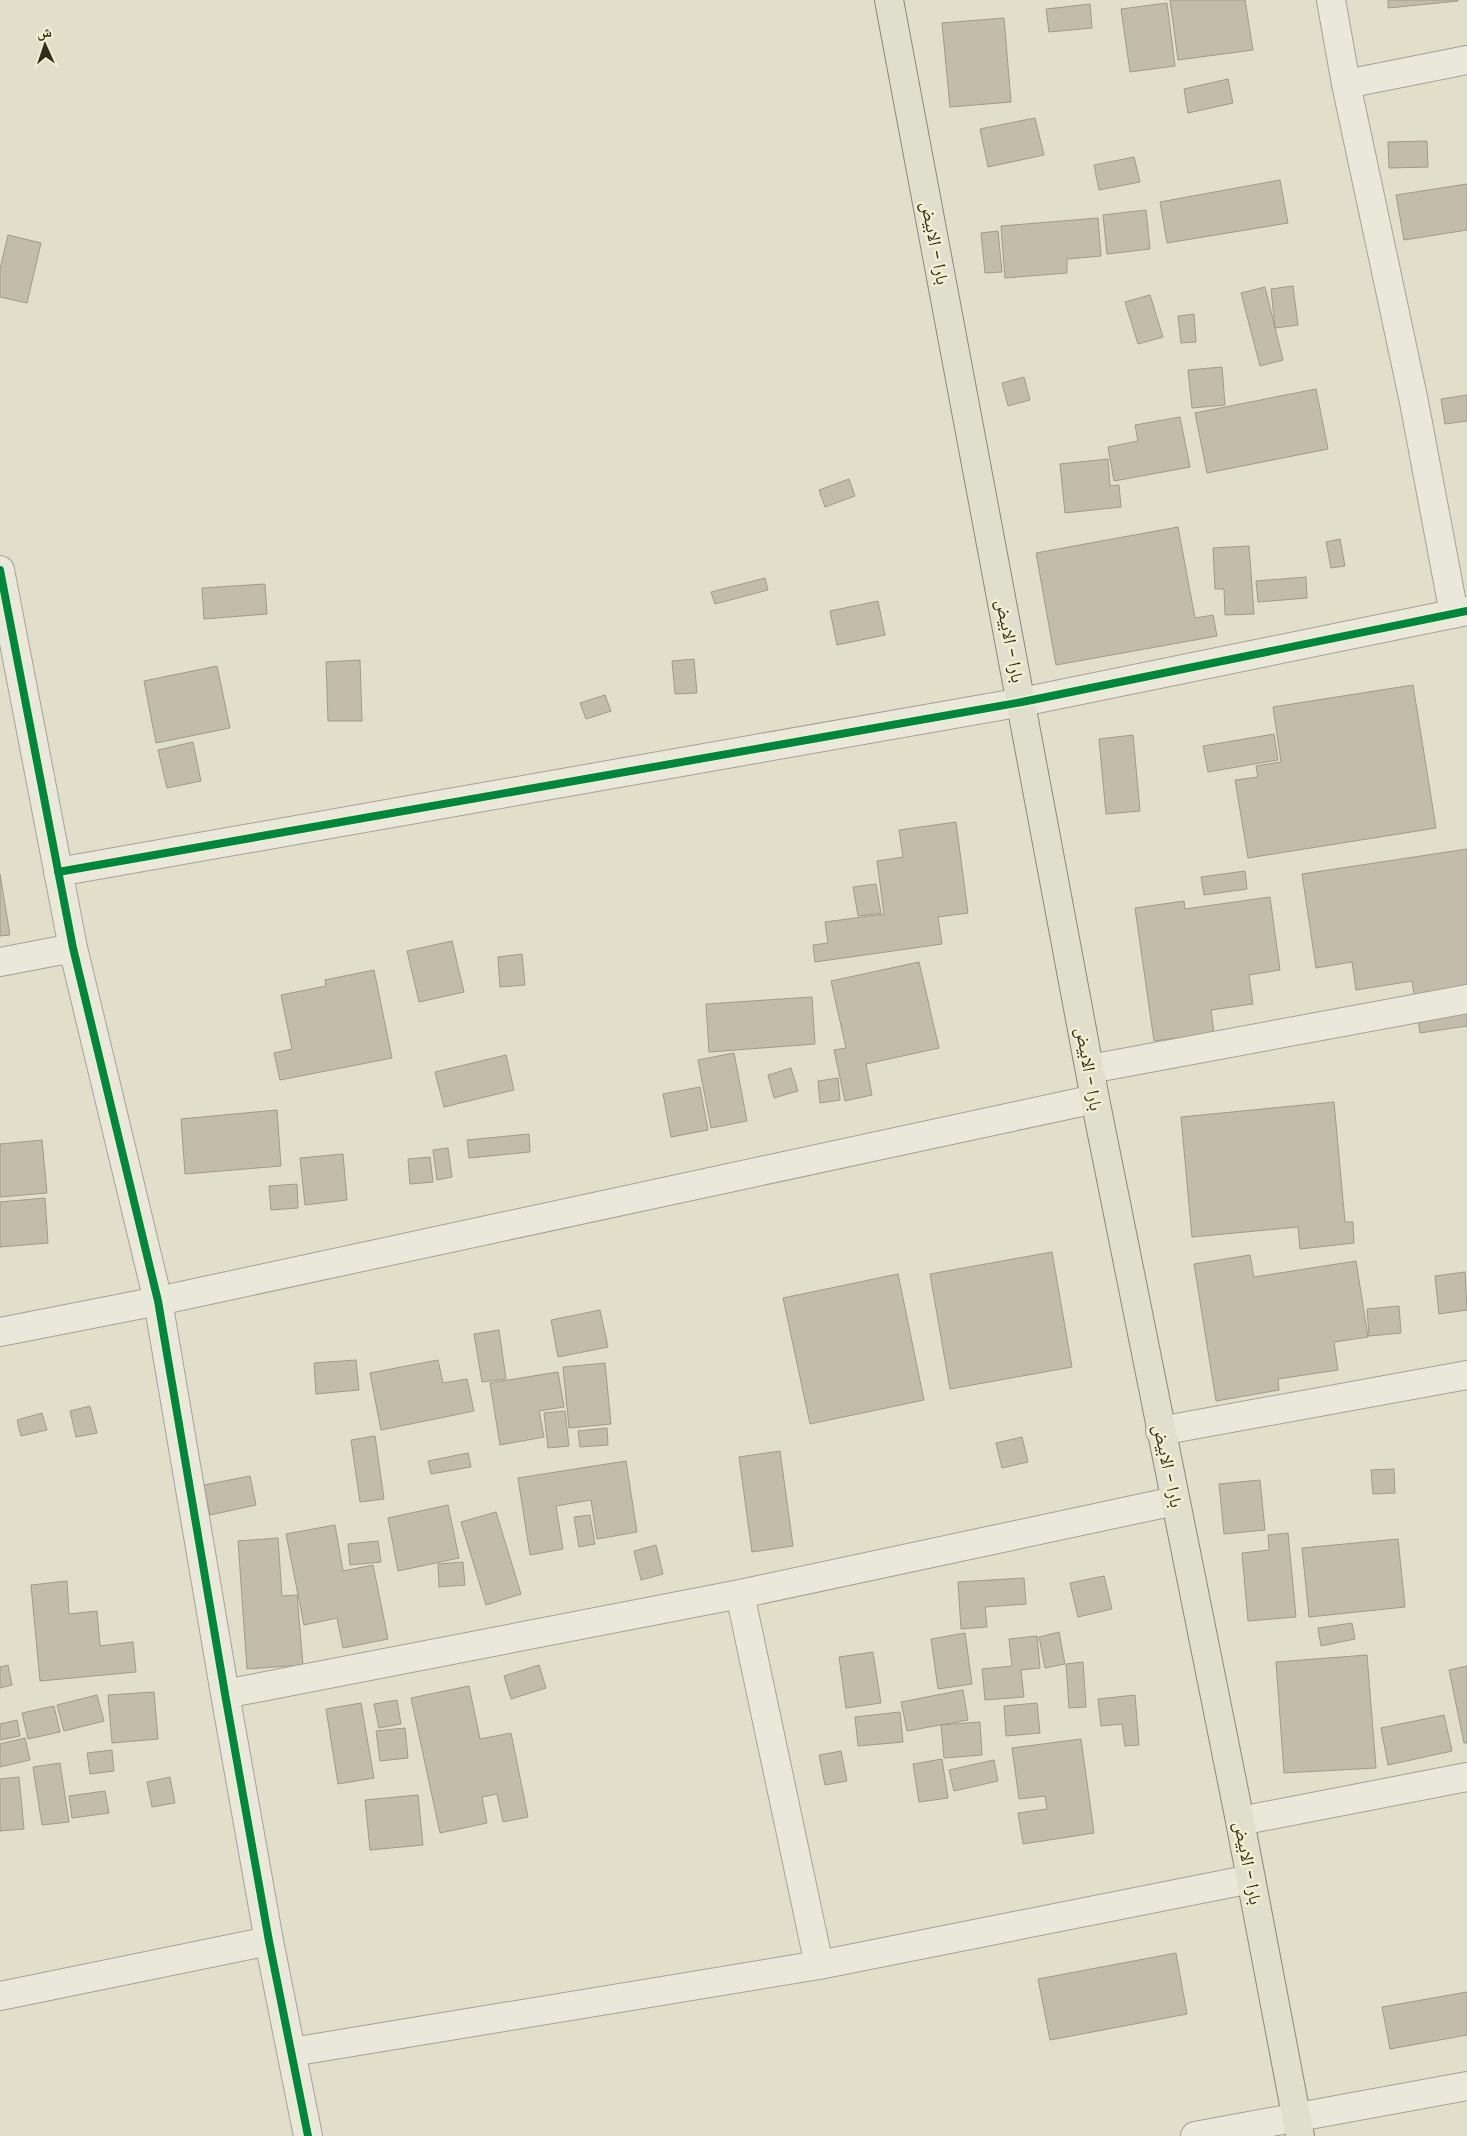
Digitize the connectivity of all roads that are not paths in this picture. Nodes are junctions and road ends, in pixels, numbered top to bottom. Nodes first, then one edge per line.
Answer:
1 (889, 0) edge
2 (1331, 0) edge
3 (1467, 60) edge
4 (1346, 84) junction
5 (0, 570) edge
6 (1460, 612) edge
7 (1022, 702) junction
8 (58, 872) junction
9 (73, 948) junction
10 (0, 962) edge
11 (1467, 999) edge
12 (1090, 1069) junction
13 (1095, 1099) junction
14 (158, 1301) junction
15 (0, 1332) edge
16 (1467, 1374) edge
17 (1160, 1431) junction
18 (1175, 1500) junction
19 (740, 1594) junction
20 (225, 1694) junction
21 (1467, 1777) edge
22 (1240, 1820) junction
23 (1251, 1878) junction
24 (269, 1940) junction
25 (819, 1965) junction
26 (0, 1996) edge
27 (292, 2052) junction
28 (1467, 2086) edge
29 (1299, 2127) edge
30 (308, 2136) edge
31 (1195, 2136) edge

1 - 7 main road, بارا - الابيض
2 - 4 street
3 - 4 street
4 - 6 street
5 - 8 street
6 - 7 street
7 - 8 street
7 - 12 main road, بارا - الابيض
8 - 9 street
9 - 10 street
9 - 14 street
11 - 12 street
12 - 13 main road, بارا - الابيض
13 - 14 street
13 - 17 main road, بارا - الابيض
14 - 15 street
14 - 20 street
16 - 17 street
17 - 18 main road, بارا - الابيض
18 - 19 street
18 - 22 main road, بارا - الابيض
19 - 20 street
19 - 25 street
20 - 24 street
21 - 22 street
22 - 23 main road, بارا - الابيض
23 - 25 street
23 - 29 main road, بارا - الابيض
24 - 26 street
24 - 27 street
25 - 27 street
27 - 30 street
28 - 29 street
29 - 31 street

